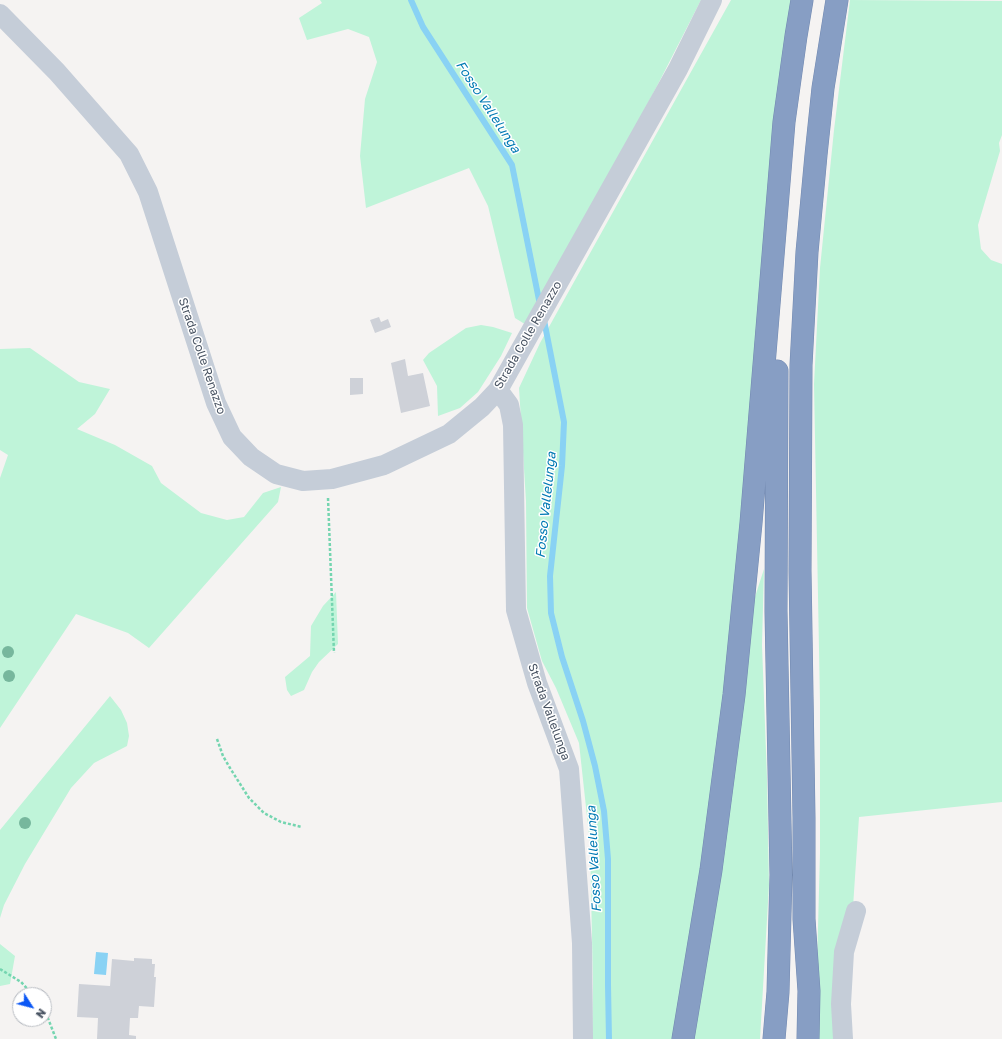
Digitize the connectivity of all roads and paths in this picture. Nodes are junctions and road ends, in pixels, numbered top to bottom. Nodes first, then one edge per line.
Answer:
1 (712, 0) edge
2 (802, 0) edge
3 (813, 0) edge
4 (837, 0) edge
5 (0, 14) edge
6 (498, 390) junction
7 (328, 479) junction
8 (334, 653) dead end
9 (217, 739) dead end
10 (302, 827) dead end
11 (856, 911) dead end
12 (804, 919) junction
13 (0, 969) edge
14 (26, 987) edge
15 (51, 1027) edge
16 (56, 1039) edge
17 (583, 1039) edge
18 (683, 1039) edge
19 (774, 1039) edge
20 (787, 1039) edge
21 (808, 1039) edge
22 (844, 1039) edge

1 - 6 street, Strada Colle Renazzo
2 - 18 highway
3 - 19 highway
4 - 12 highway
5 - 7 street, Strada Colle Renazzo
6 - 7 street, Strada Colle Renazzo
6 - 17 street, Strada Vallelunga
7 - 8 path
9 - 10 path
11 - 22 street
12 - 20 highway
12 - 21 highway
13 - 14 path
15 - 16 path

